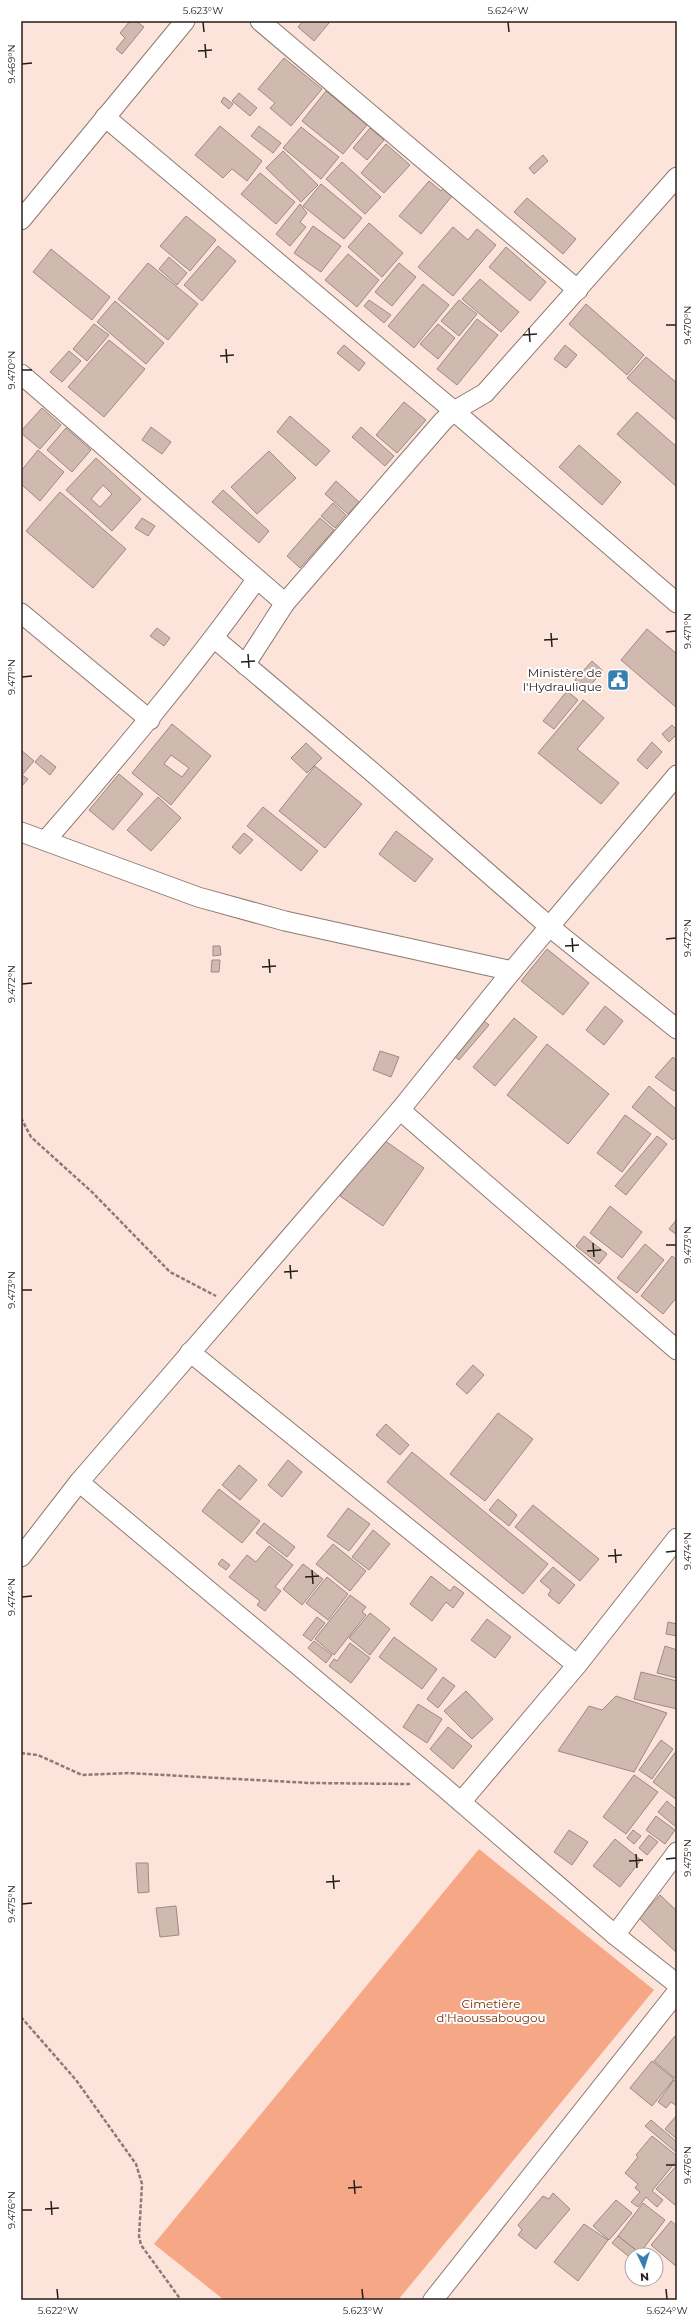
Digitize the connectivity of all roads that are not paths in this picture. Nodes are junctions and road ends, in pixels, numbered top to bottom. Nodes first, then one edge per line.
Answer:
1 (185, 21) edge
2 (260, 21) edge
3 (105, 117) junction
4 (674, 187) edge
5 (21, 220) edge
6 (578, 290) junction
7 (21, 374) edge
8 (454, 411) junction
9 (256, 580) junction
10 (286, 603) junction
11 (677, 603) edge
12 (21, 613) edge
13 (214, 638) junction
14 (245, 665) junction
15 (150, 720) junction
16 (677, 775) edge
17 (21, 832) edge
18 (46, 840) junction
19 (550, 928) junction
20 (512, 970) junction
21 (677, 1028) edge
22 (400, 1110) junction
23 (677, 1350) edge
24 (190, 1352) junction
25 (79, 1482) junction
26 (677, 1538) edge
27 (21, 1557) edge
28 (577, 1665) junction
29 (461, 1802) junction
30 (677, 1852) edge
31 (615, 1935) junction
32 (677, 1984) edge
33 (677, 1992) edge
34 (435, 2299) edge

1 - 3 street
2 - 6 street
3 - 5 street
3 - 8 street
4 - 6 street
6 - 8 street
7 - 9 street
8 - 10 street
8 - 11 street
9 - 10 street
9 - 13 street
10 - 14 street
12 - 15 street
13 - 14 street
13 - 15 street
14 - 19 street
15 - 18 street
16 - 19 street
17 - 18 street
18 - 20 street
19 - 20 street
19 - 21 street
20 - 22 street
22 - 23 street
22 - 24 street
24 - 25 street
24 - 28 street
25 - 27 street
25 - 29 street
26 - 28 street
28 - 29 street
29 - 31 street
30 - 31 street
31 - 32 street
33 - 34 street

